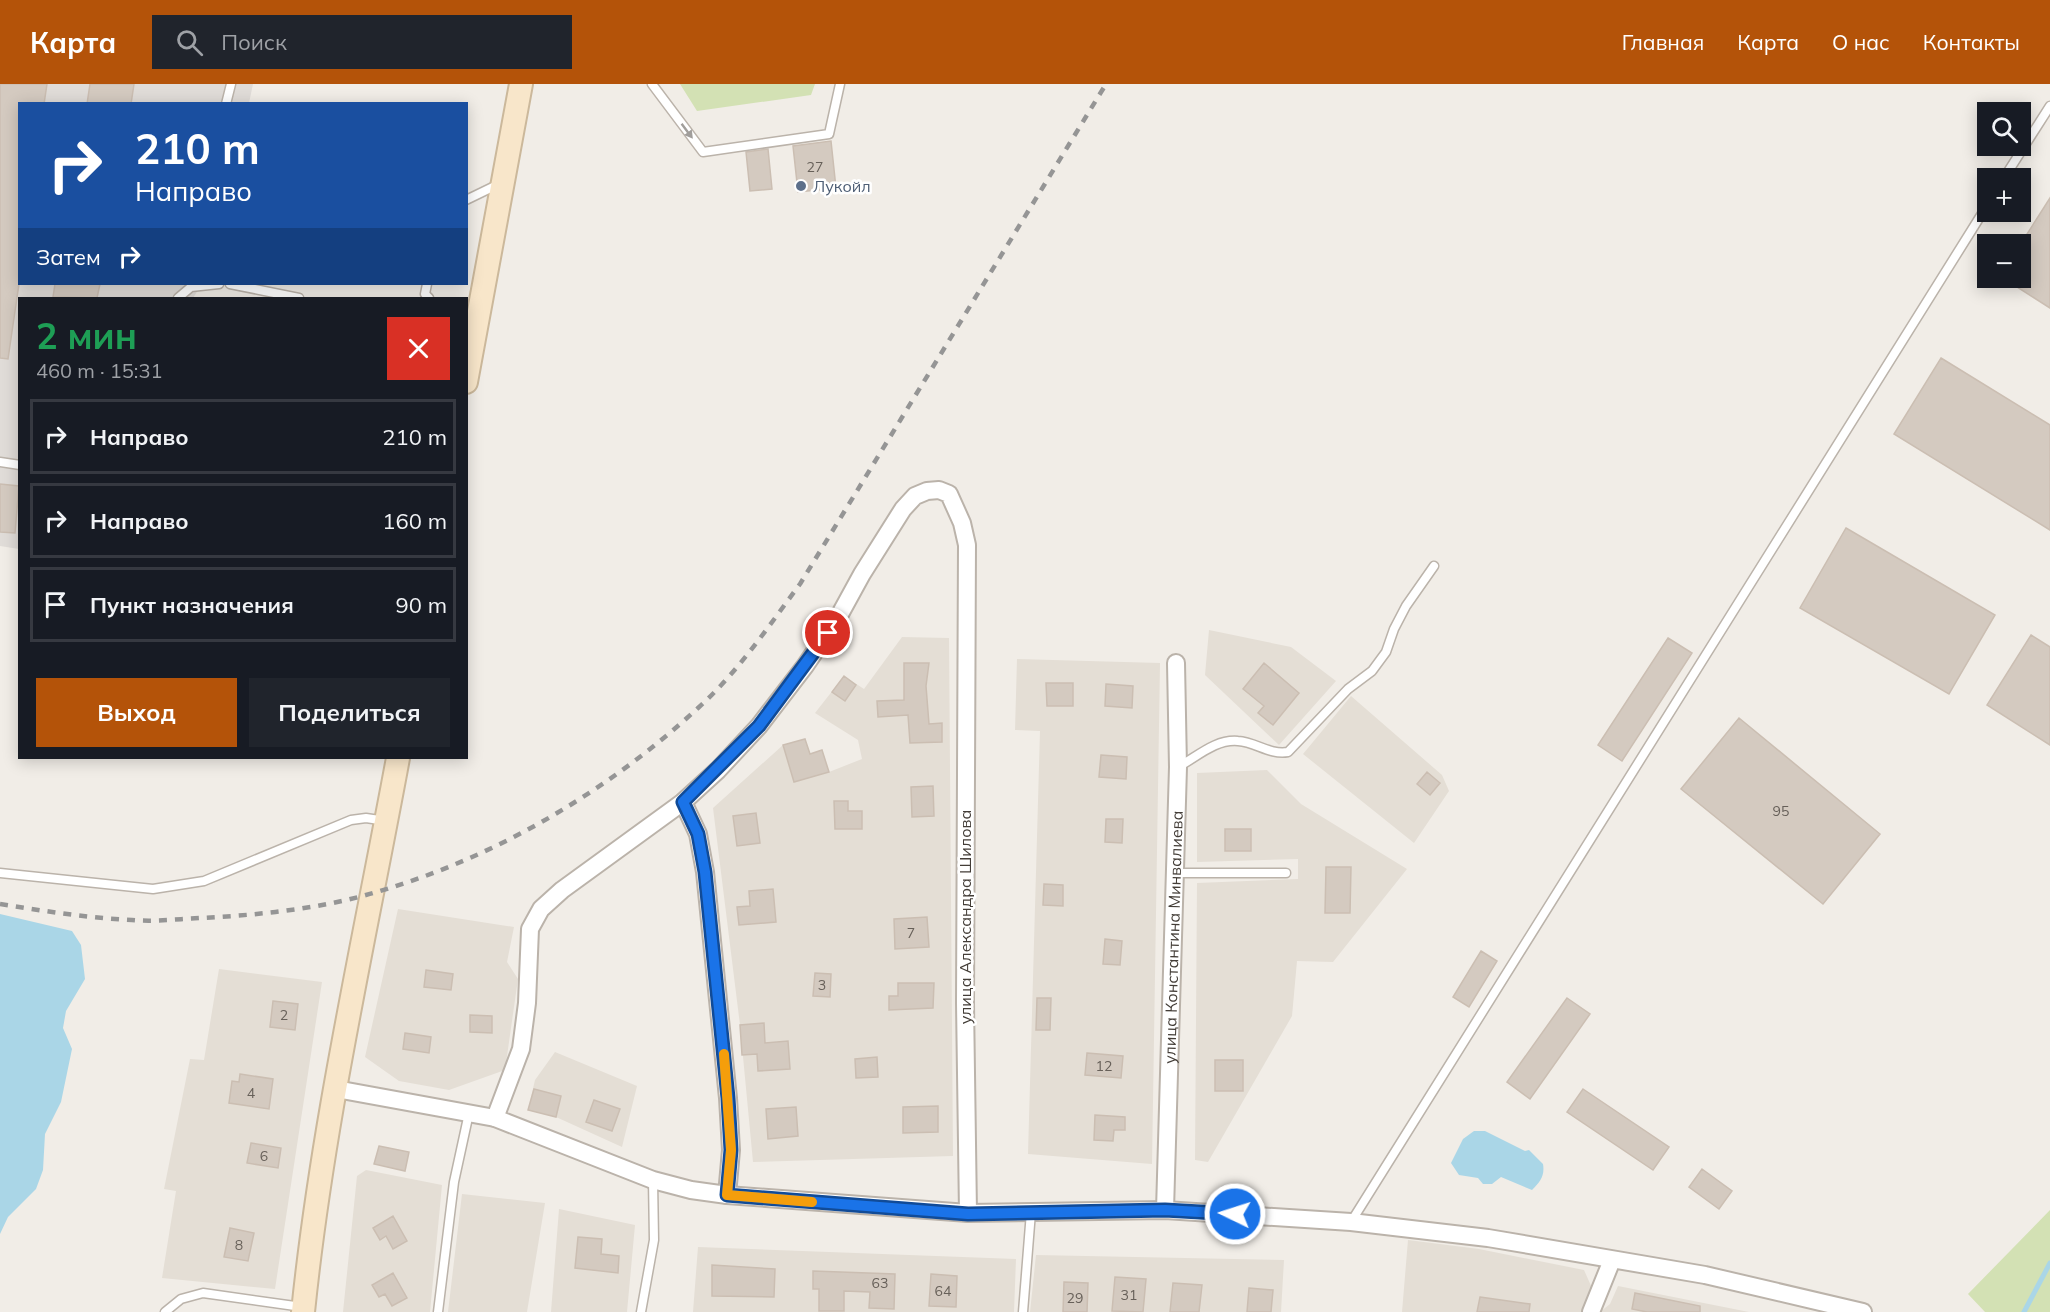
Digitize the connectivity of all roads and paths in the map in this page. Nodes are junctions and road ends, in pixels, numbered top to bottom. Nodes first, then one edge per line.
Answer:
1 (231, 84) edge
2 (521, 84) edge
3 (652, 84) edge
4 (840, 84) edge
5 (226, 102) edge
6 (2050, 106) edge
7 (2010, 168) edge
8 (503, 182) junction
9 (468, 199) edge
10 (1977, 222) edge
11 (210, 285) edge
12 (235, 285) edge
13 (179, 297) edge
14 (294, 297) edge
15 (468, 366) edge
16 (0, 462) edge
17 (18, 465) edge
18 (1434, 566) dead end
19 (1176, 663) dead end
20 (398, 759) edge
21 (1178, 767) junction
22 (683, 802) junction
23 (386, 821) junction
24 (0, 873) edge
25 (1176, 873) junction
26 (1286, 873) dead end
27 (336, 1089) junction
28 (469, 1113) junction
29 (495, 1118) junction
30 (653, 1180) junction
31 (727, 1195) junction
32 (1165, 1210) junction
33 (1031, 1212) junction
34 (968, 1214) junction
35 (1351, 1222) junction
36 (1612, 1260) junction
37 (303, 1310) edge
38 (165, 1312) edge
39 (438, 1312) edge
40 (641, 1312) edge
41 (1023, 1312) edge
42 (1591, 1312) edge
43 (1863, 1312) edge

1 - 5 lane
2 - 8 main road
3 -> 4 lane
6 - 7 lane
8 - 9 lane
8 - 15 main road
10 - 35 lane
11 - 13 lane
12 - 14 lane
16 - 17 lane
18 - 21 lane
19 - 21 street, улица Константина Минвалиева
20 - 23 main road
21 - 25 street, улица Константина Минвалиева
22 - 29 street
22 - 31 street
22 - 34 street, улица Александра Шилова
23 - 24 lane
23 - 27 main road
25 - 26 lane
25 - 32 street, улица Константина Минвалиева
27 - 28 street
27 - 37 main road
28 - 29 street
28 - 39 lane
29 - 30 street
30 - 31 street
30 - 40 lane
31 - 34 street
32 - 33 street
32 - 35 street
33 - 34 street
33 - 41 lane
35 - 36 street
36 - 42 street
36 - 43 street
37 - 38 lane

